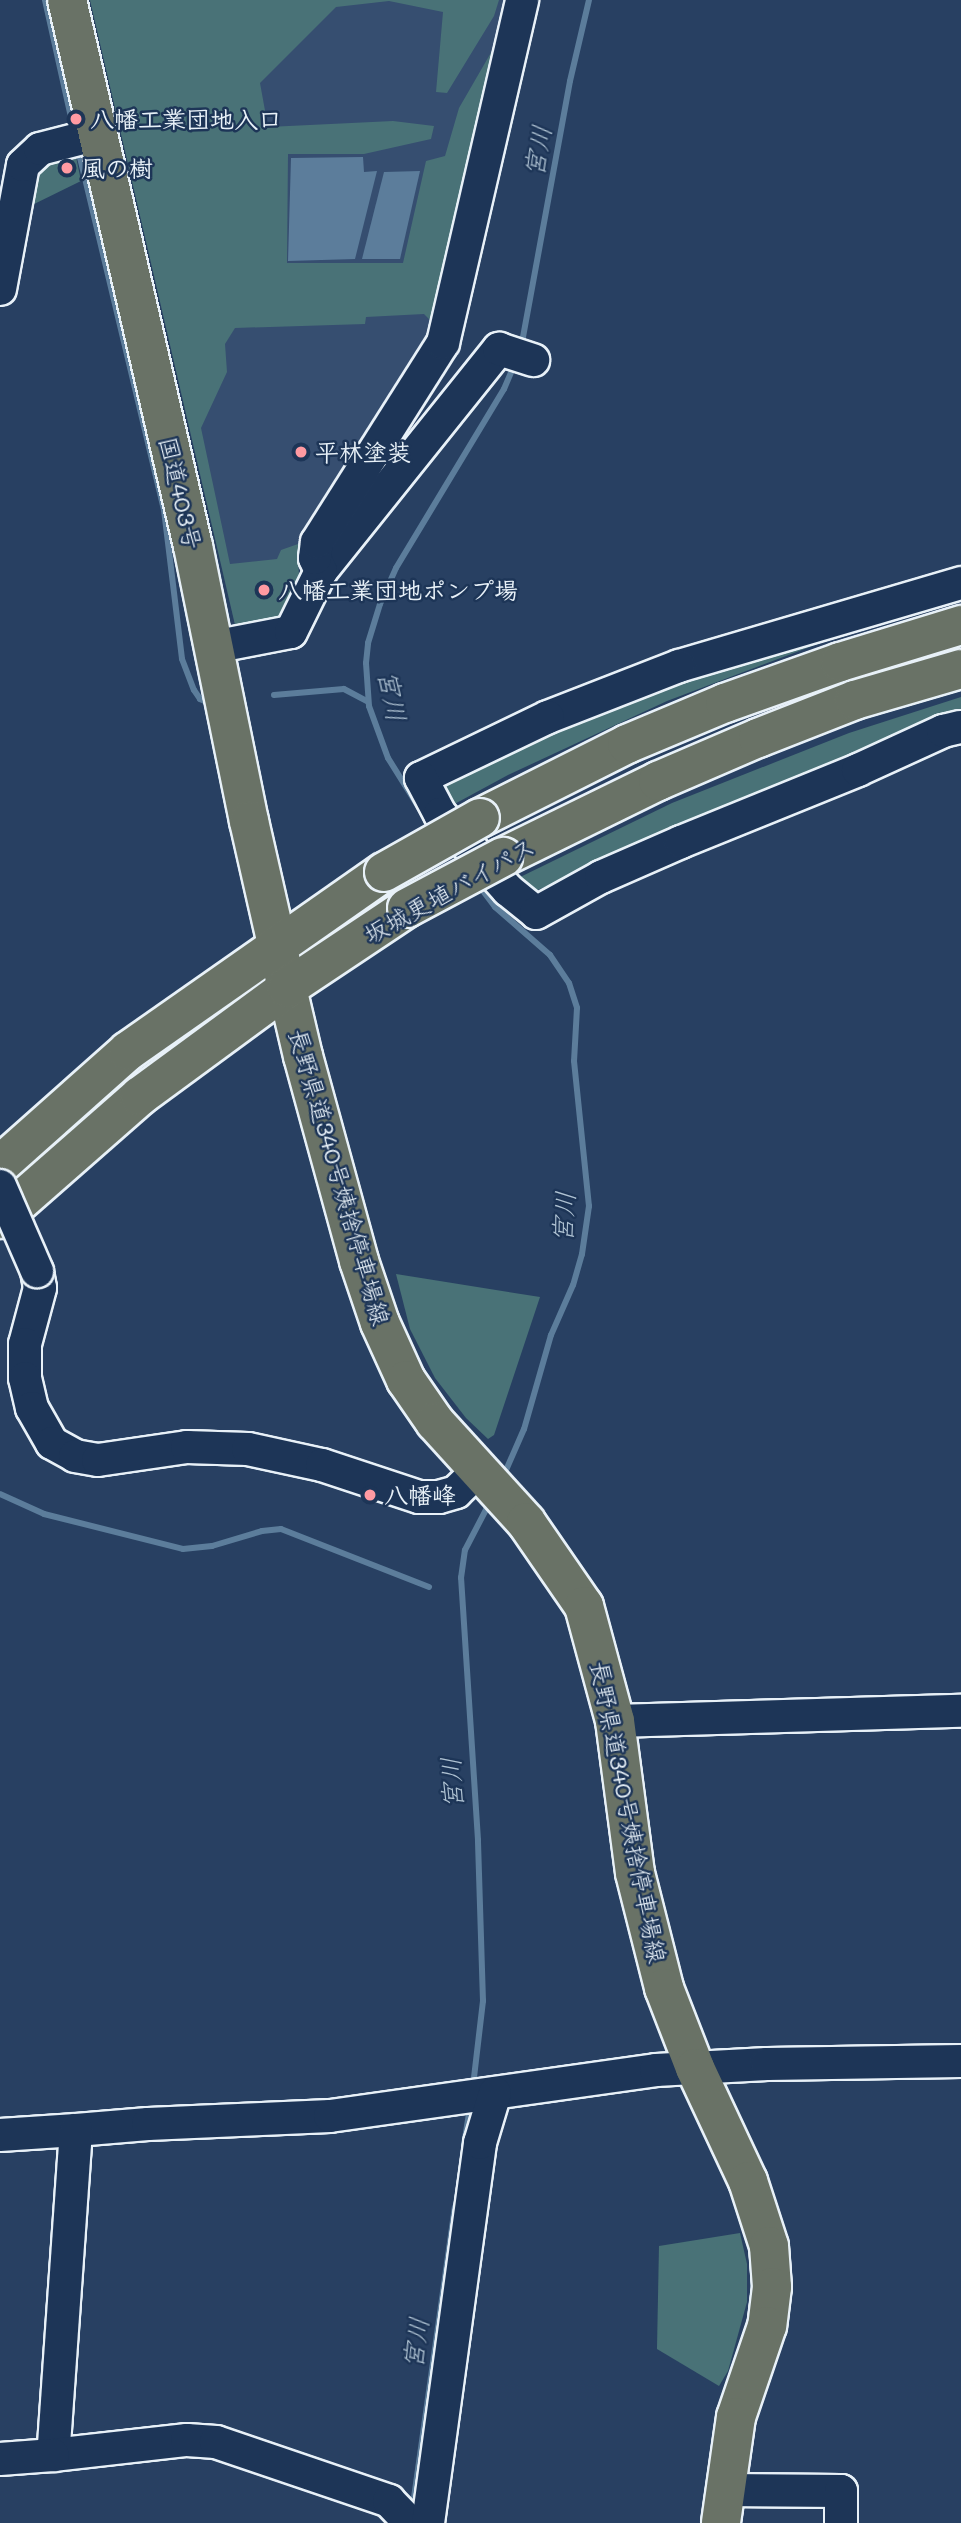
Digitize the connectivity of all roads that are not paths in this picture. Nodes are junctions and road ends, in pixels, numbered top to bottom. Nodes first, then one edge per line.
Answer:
1 (67, 0) edge
2 (522, 0) edge
3 (84, 137) junction
4 (0, 289) edge
5 (520, 355) dead end
6 (320, 571) junction
7 (961, 583) edge
8 (961, 625) edge
9 (213, 647) junction
10 (961, 669) edge
11 (961, 727) edge
12 (277, 946) junction
13 (287, 988) junction
14 (0, 1165) edge
15 (0, 1186) edge
16 (0, 1219) edge
17 (490, 1483) junction
18 (961, 1711) edge
19 (615, 1721) junction
20 (961, 2061) edge
21 (695, 2068) junction
22 (490, 2094) junction
23 (76, 2130) junction
24 (0, 2135) edge
25 (53, 2455) junction
26 (0, 2459) edge
27 (723, 2507) edge
28 (412, 2520) edge
29 (841, 2523) edge

1 - 3 main road, 国道403号
2 - 6 street
3 - 4 street
3 - 9 main road, 国道403号
5 - 6 street
6 - 9 street
7 - 11 street
8 - 12 main road, 坂城更埴バイパス, bridge
9 - 12 main road, 国道403号
10 - 13 main road, 坂城更埴バイパス, bridge
12 - 13 main road, 国道403号
12 - 14 main road, 坂城更埴バイパス
13 - 16 main road, 坂城更埴バイパス
13 - 17 main road, 長野県道340号姨捨停車場線
15 - 17 street, bridge
17 - 19 main road, 長野県道340号姨捨停車場線
18 - 19 street
19 - 21 main road, 長野県道340号姨捨停車場線
20 - 21 street
21 - 22 street
21 - 27 main road, 長野県道340号姨捨停車場線
22 - 23 street
22 - 28 street
23 - 24 street
23 - 25 street
25 - 26 street
25 - 28 street
27 - 29 street

